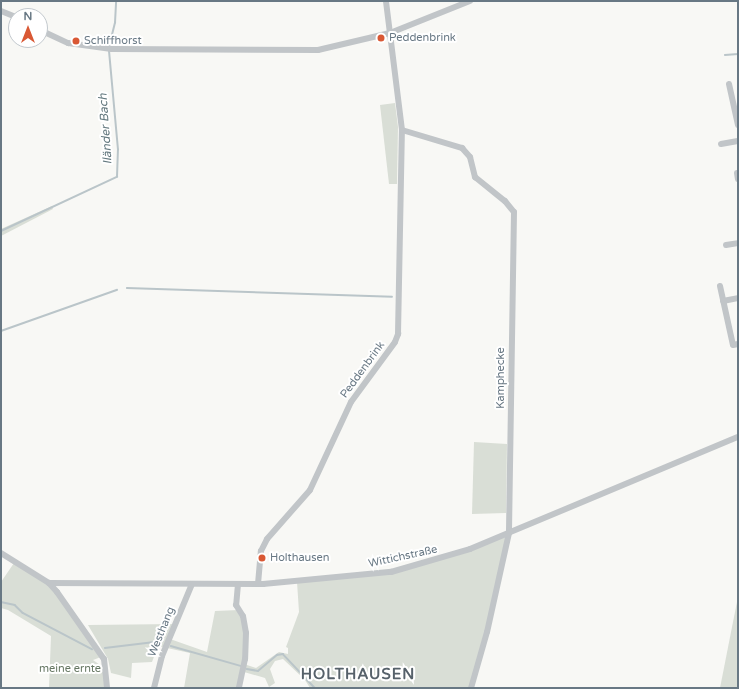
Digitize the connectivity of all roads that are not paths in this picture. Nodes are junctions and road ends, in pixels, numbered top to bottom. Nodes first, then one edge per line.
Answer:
1 (386, 1) edge
2 (470, 1) edge
3 (390, 33) junction
4 (48, 34) edge
5 (729, 84) dead end
6 (735, 95) edge
7 (738, 125) edge
8 (402, 130) junction
9 (738, 141) edge
10 (721, 144) dead end
11 (738, 243) edge
12 (726, 246) dead end
13 (720, 286) dead end
14 (738, 298) edge
15 (723, 301) junction
16 (738, 344) edge
17 (738, 436) edge
18 (509, 533) junction
19 (1, 553) edge
20 (50, 583) junction
21 (192, 584) junction
22 (238, 584) junction
23 (258, 584) junction
24 (107, 688) edge
25 (154, 688) edge
26 (239, 688) edge
27 (471, 688) edge

1 - 3 street, Peddenbrink
2 - 3 street
3 - 4 street
3 - 8 street, Peddenbrink
5 - 6 street
6 - 7 street
8 - 18 street, Kamphecke
8 - 23 street, Peddenbrink
9 - 10 street
11 - 12 street
13 - 15 street
14 - 15 street
15 - 16 street
17 - 18 street, Wittichstraße
18 - 23 street, Wittichstraße
18 - 27 street, Kamphecke
19 - 20 street
20 - 21 street, Wittichstraße
20 - 24 street
21 - 22 street, Wittichstraße
21 - 25 street, Westhang
22 - 23 street, Wittichstraße
22 - 26 street

